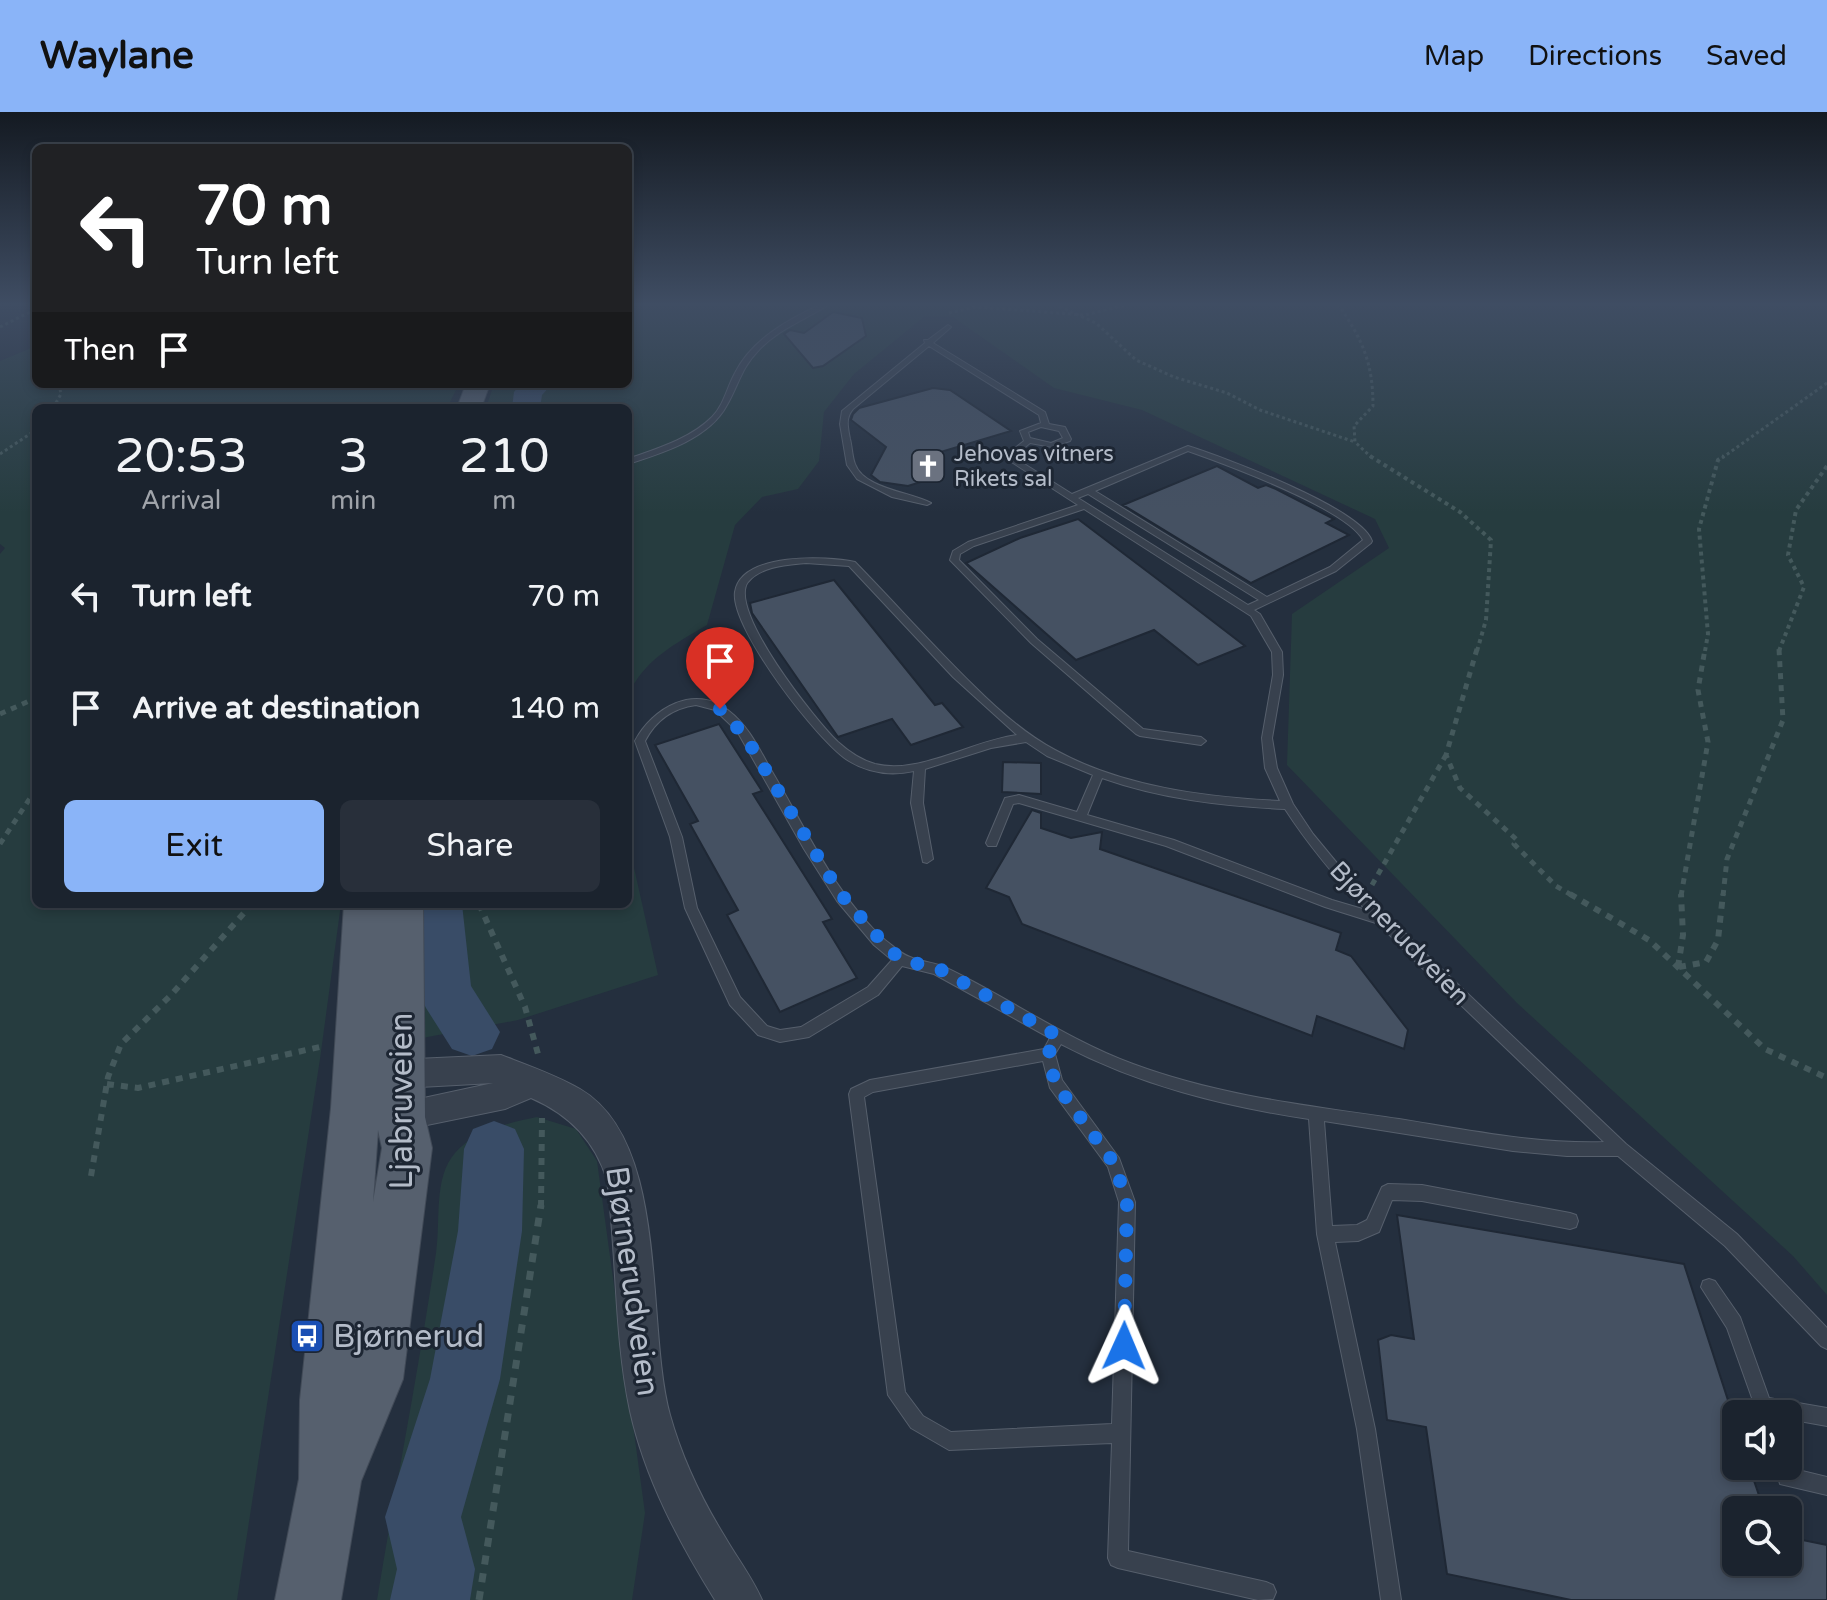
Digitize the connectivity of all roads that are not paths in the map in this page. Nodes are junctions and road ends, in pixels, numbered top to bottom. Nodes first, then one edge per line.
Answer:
1 (737, 373) edge
2 (889, 373) edge
3 (978, 373) edge
4 (1045, 425) junction
5 (1028, 441) junction
6 (632, 460) edge
7 (1090, 491) junction
8 (1071, 498) junction
9 (927, 503) dead end
10 (1084, 506) junction
11 (1267, 601) junction
12 (1248, 609) junction
13 (1026, 738) junction
14 (1201, 741) dead end
15 (920, 765) junction
16 (1099, 773) junction
17 (1288, 805) junction
18 (1081, 815) junction
19 (992, 843) dead end
20 (927, 859) dead end
21 (365, 908) edge
22 (402, 908) edge
23 (1384, 920) junction
24 (900, 959) junction
25 (1058, 1036) junction
26 (1048, 1054) junction
27 (385, 1102) junction
28 (1316, 1113) junction
29 (1621, 1149) junction
30 (1570, 1221) dead end
31 (1325, 1234) junction
32 (1709, 1287) dead end
33 (1827, 1340) edge
34 (1761, 1400) edge
35 (1802, 1414) edge
36 (1827, 1417) edge
37 (1122, 1433) junction
38 (1800, 1480) edge
39 (1827, 1486) edge
40 (1266, 1592) dead end
41 (308, 1600) edge
42 (740, 1600) edge
43 (1391, 1600) edge

1 - 6 lane
2 - 9 lane
3 - 4 lane
4 - 5 lane
4 - 5 lane
5 - 8 lane, Bjørnerudveien
7 - 8 lane
7 - 11 lane
7 - 11 lane
8 - 10 lane, Bjørnerudveien
10 - 12 lane, Bjørnerudveien
10 - 14 lane
11 - 12 lane
12 - 17 lane, Bjørnerudveien
13 - 15 lane
13 - 15 lane
13 - 16 lane
15 - 20 lane
16 - 17 lane
16 - 18 lane
17 - 23 lane, Bjørnerudveien
18 - 19 lane
18 - 23 lane
21 - 27 main road, Ljabruveien
22 - 27 main road, Ljabruveien
23 - 29 lane, Bjørnerudveien
24 - 24 lane
24 - 25 lane
25 - 26 lane
25 - 28 lane
26 - 37 lane
26 - 37 lane
27 - 41 main road, Ljabruveien
27 - 42 street, Bjørnerudveien
28 - 29 lane
28 - 31 lane
29 - 33 lane, Bjørnerudveien
30 - 31 lane
31 - 43 lane
32 - 34 lane
35 - 36 lane
37 - 40 lane
38 - 39 lane

